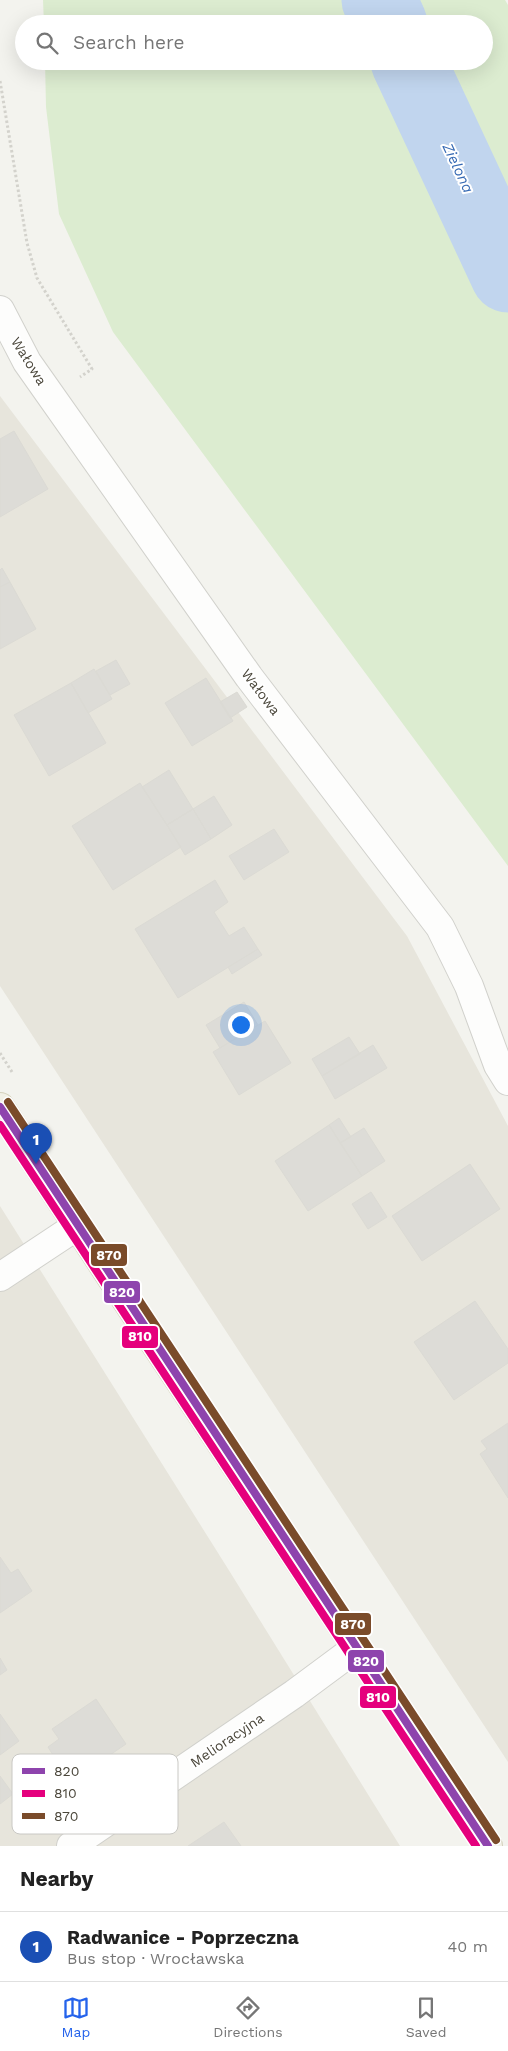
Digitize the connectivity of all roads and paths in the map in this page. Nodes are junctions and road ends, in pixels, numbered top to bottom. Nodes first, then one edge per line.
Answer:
1 (0, 80) edge
2 (0, 310) edge
3 (92, 369) dead end
4 (508, 1081) edge
5 (0, 1106) edge
6 (77, 1226) junction
7 (0, 1277) edge
8 (356, 1648) junction
9 (178, 1773) edge
10 (89, 1834) edge
11 (71, 1846) edge
12 (488, 1846) edge

1 - 3 path
2 - 4 street, Wałowa
5 - 6 main road
6 - 7 street
6 - 8 main road
8 - 9 street, Melioracyjna
8 - 12 main road
10 - 11 street, Melioracyjna

